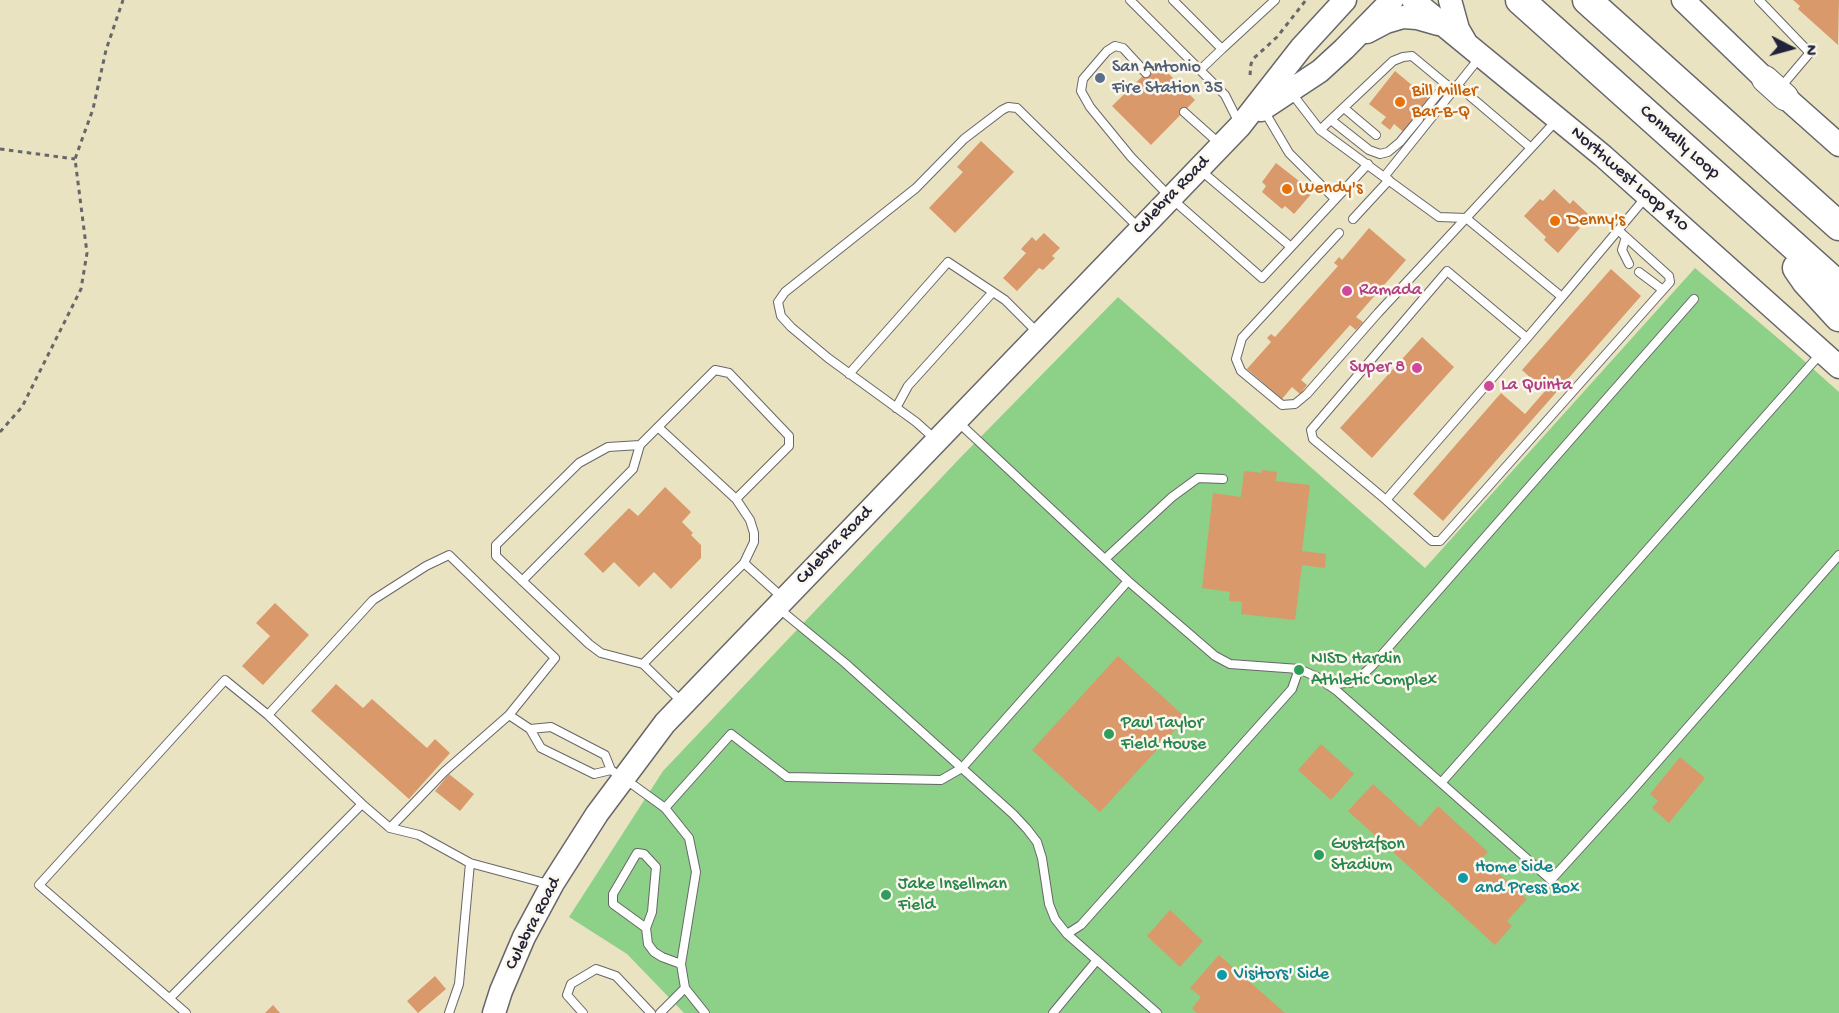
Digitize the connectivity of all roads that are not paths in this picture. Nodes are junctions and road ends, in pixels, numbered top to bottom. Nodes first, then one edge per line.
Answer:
1 (1130, 0) edge
2 (1173, 0) edge
3 (1275, 0) edge
4 (1345, 0) edge
5 (1392, 0) edge
6 (1413, 0) edge
7 (1450, 0) edge
8 (1520, 0) edge
9 (1587, 0) edge
10 (1759, 0) edge
11 (1690, 5) edge
12 (1333, 8) edge
13 (1465, 42) junction
14 (1222, 49) junction
15 (1344, 49) junction
16 (1200, 70) junction
17 (1146, 73) dead end
18 (1452, 87) junction
19 (1776, 89) junction
20 (1289, 91) junction
21 (1344, 108) junction
22 (1263, 109) junction
23 (1426, 109) dead end
24 (1184, 112) dead end
25 (1558, 118) junction
26 (1419, 119) dead end
27 (1331, 120) junction
28 (1240, 126) junction
29 (1320, 130) junction
30 (1376, 135) dead end
31 (1839, 145) edge
32 (1221, 146) junction
33 (1531, 148) junction
34 (1368, 164) junction
35 (1198, 169) junction
36 (1387, 179) junction
37 (1648, 195) junction
38 (1171, 198) junction
39 (1335, 199) junction
40 (1466, 218) junction
41 (1353, 219) dead end
42 (1765, 220) junction
43 (1839, 226) edge
44 (1141, 229) junction
45 (1618, 230) junction
46 (1339, 233) dead end
47 (1626, 237) junction
48 (1291, 247) junction
49 (1629, 264) dead end
50 (1639, 273) dead end
51 (1839, 286) edge
52 (1663, 290) junction
53 (992, 293) junction
54 (1562, 297) junction
55 (1694, 299) dead end
56 (1839, 316) edge
57 (1039, 334) junction
58 (1527, 338) junction
59 (1822, 352) junction
60 (1839, 367) edge
61 (849, 374) junction
62 (896, 408) junction
63 (956, 420) junction
64 (658, 427) junction
65 (937, 440) junction
66 (640, 445) junction
67 (1223, 479) dead end
68 (736, 499) junction
69 (1386, 500) junction
70 (1839, 555) edge
71 (1105, 559) junction
72 (744, 563) junction
73 (522, 581) junction
74 (1128, 581) junction
75 (780, 603) junction
76 (643, 664) junction
77 (1299, 669) junction
78 (1328, 685) junction
79 (684, 704) junction
80 (268, 715) junction
81 (509, 715) junction
82 (530, 729) junction
83 (962, 768) junction
84 (617, 774) junction
85 (1441, 783) junction
86 (363, 804) junction
87 (665, 808) junction
88 (390, 828) junction
89 (470, 862) junction
90 (552, 885) junction
91 (646, 928) junction
92 (1067, 934) junction
93 (1097, 960) junction
94 (681, 963) junction
95 (685, 988) junction
96 (170, 998) junction
97 (186, 1013) edge
98 (449, 1013) edge
99 (494, 1013) edge
100 (583, 1013) edge
101 (651, 1013) edge
102 (660, 1013) edge
103 (705, 1013) edge
104 (1053, 1013) edge
105 (1157, 1013) edge

1 - 16 lane
2 - 14 lane
3 - 14 lane
4 - 12 main road, Culebra Road
5 - 15 main road, Culebra Road
6 - 13 main road, Northwest Loop 410
7 - 13 main road
8 - 42 highway, Connally Loop
9 - 43 highway
10 - 19 lane
11 - 19 main road
12 - 28 main road, Culebra Road
13 - 15 main road
13 - 18 lane
13 - 25 main road, Northwest Loop 410
14 - 16 lane
15 - 20 main road, Culebra Road
16 - 28 lane
17 - 38 lane
18 - 21 lane
18 - 23 lane
18 - 33 lane
18 - 36 lane
19 - 31 main road
20 - 22 main road, Culebra Road
20 - 29 lane
21 - 27 lane
21 - 30 lane
22 - 28 main road, Culebra Road
22 - 39 lane
24 - 32 lane
25 - 33 lane
25 - 37 main road, Northwest Loop 410
26 - 27 lane
27 - 29 lane
28 - 32 main road, Culebra Road
29 - 34 lane
32 - 35 main road, Culebra Road
33 - 40 lane
34 - 36 lane
34 - 39 lane
35 - 38 main road, Culebra Road
35 - 48 lane
36 - 40 lane
36 - 41 lane
37 - 45 lane
37 - 59 main road, Northwest Loop 410
38 - 44 main road, Culebra Road
38 - 48 lane
39 - 48 lane
40 - 46 lane
40 - 54 lane
42 - 51 highway, Connally Loop
42 - 56 highway
44 - 57 main road, Culebra Road
44 - 61 lane
45 - 47 lane
45 - 54 lane
47 - 49 lane
47 - 52 lane
50 - 52 lane
52 - 69 lane
53 - 57 lane
53 - 61 lane
53 - 62 lane
54 - 58 lane
55 - 78 lane
57 - 63 main road, Culebra Road
58 - 69 lane
58 - 69 lane
59 - 60 main road, Northwest Loop 410
59 - 85 lane
61 - 62 lane
62 - 65 lane
63 - 65 main road, Culebra Road
63 - 71 lane
64 - 66 lane
64 - 68 lane
64 - 68 lane
65 - 75 main road, Culebra Road
66 - 73 lane
66 - 73 lane
67 - 71 lane
68 - 72 lane
70 - 85 lane
71 - 74 lane
72 - 75 lane
72 - 76 lane
73 - 76 lane
74 - 77 lane
74 - 83 lane
75 - 79 main road, Culebra Road
75 - 83 lane
76 - 79 lane
77 - 78 lane
77 - 92 lane
78 - 85 lane
79 - 84 main road, Culebra Road
80 - 81 lane
80 - 86 lane
80 - 96 lane
81 - 82 lane
81 - 88 lane
82 - 84 lane
82 - 84 lane
83 - 87 lane
83 - 92 lane
84 - 87 lane
84 - 90 main road, Culebra Road
86 - 88 lane
86 - 96 lane
87 - 94 lane
88 - 89 lane
89 - 90 lane
89 - 98 lane
90 - 99 main road, Culebra Road
91 - 91 lane
91 - 94 lane
92 - 93 lane
93 - 104 lane
93 - 105 lane
94 - 95 lane
95 - 102 lane
95 - 103 lane
96 - 97 lane
100 - 101 lane

